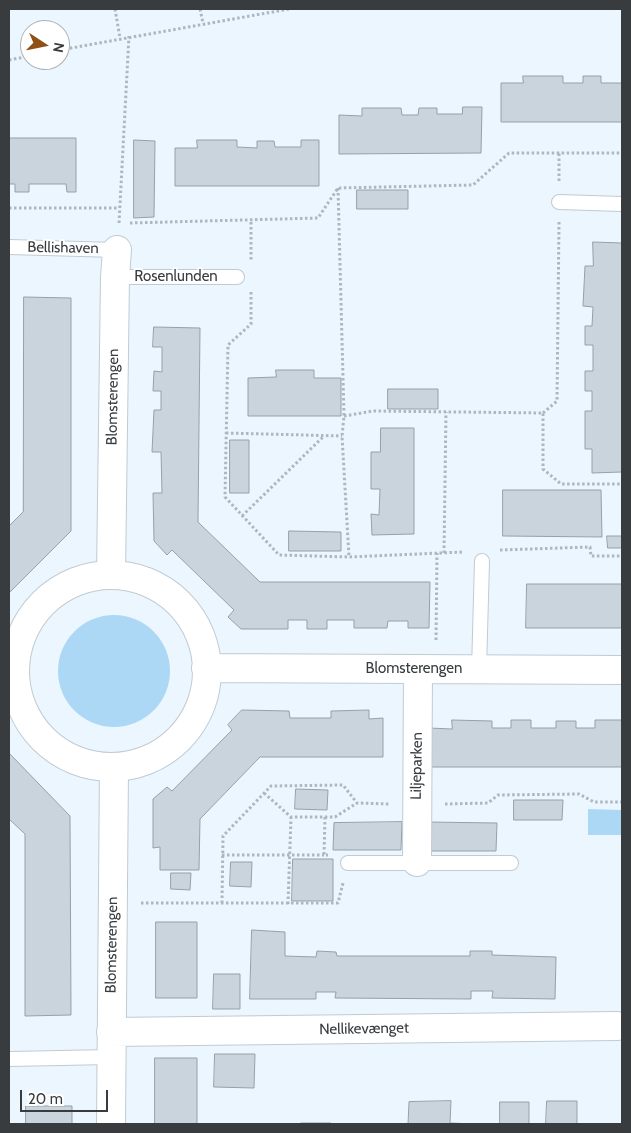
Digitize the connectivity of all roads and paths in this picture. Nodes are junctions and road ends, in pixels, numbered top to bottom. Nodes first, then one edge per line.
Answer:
1 (115, 9) edge
2 (200, 9) edge
3 (289, 9) edge
4 (203, 23) junction
5 (129, 36) junction
6 (120, 38) junction
7 (70, 48) edge
8 (559, 153) junction
9 (622, 153) edge
10 (338, 188) junction
11 (559, 202) junction
12 (622, 204) edge
13 (9, 208) edge
14 (118, 208) junction
15 (251, 222) junction
16 (119, 223) junction
17 (9, 247) edge
18 (117, 250) junction
19 (251, 267) dead end
20 (115, 277) junction
21 (238, 277) dead end
22 (251, 286) dead end
23 (446, 412) junction
24 (543, 413) junction
25 (344, 416) junction
26 (226, 433) junction
27 (342, 436) junction
28 (324, 437) junction
29 (622, 484) edge
30 (242, 516) junction
31 (437, 553) junction
32 (444, 553) junction
33 (349, 556) junction
34 (482, 556) junction
35 (622, 556) edge
36 (110, 575) junction
37 (206, 668) junction
38 (427, 669) junction
39 (479, 670) junction
40 (622, 670) edge
41 (12, 671) edge
42 (114, 767) junction
43 (264, 793) dead end
44 (357, 803) dead end
45 (291, 817) junction
46 (325, 817) junction
47 (222, 855) dead end
48 (290, 855) junction
49 (324, 855) junction
50 (417, 862) junction
51 (348, 863) junction
52 (510, 863) dead end
53 (112, 903) junction
54 (288, 904) junction
55 (617, 1026) dead end
56 (111, 1045) junction
57 (9, 1059) edge
58 (111, 1124) edge

1 - 6 path
2 - 4 path
3 - 4 path
4 - 5 path
5 - 6 path
5 - 14 path
6 - 7 path
8 - 9 path
8 - 10 path
8 - 11 path
10 - 15 path
10 - 25 path
11 - 12 lane
11 - 24 path
13 - 14 path
14 - 16 path
15 - 16 path
15 - 19 path
16 - 18 path
17 - 18 lane, Bellishaven
18 - 20 street, Blomsterengen
20 - 21 lane, Rosenlunden
20 - 36 street, Blomsterengen
22 - 26 path
23 - 24 path
23 - 25 path
23 - 32 path
24 - 29 path
25 - 27 path
26 - 28 path
26 - 30 path
27 - 28 path
27 - 33 path
28 - 30 path
30 - 33 path
31 - 32 path
31 - 33 path
31 - 38 path
32 - 34 path
34 - 35 path
34 - 39 lane
36 - 37 street
36 - 41 street
37 - 38 street, Blomsterengen
37 - 42 street
38 - 39 street, Blomsterengen
38 - 50 street, Liljeparken
39 - 40 street, Blomsterengen
41 - 42 street
42 - 53 street, Blomsterengen
43 - 45 path
44 - 46 path
45 - 46 path
45 - 48 path
46 - 49 path
47 - 48 path
48 - 49 path
48 - 54 path
49 - 51 path
50 - 51 lane
50 - 52 lane
51 - 54 path
53 - 54 path
53 - 56 street, Blomsterengen
55 - 56 street, Nellikevænget
56 - 57 lane
56 - 58 street, Blomsterengen

